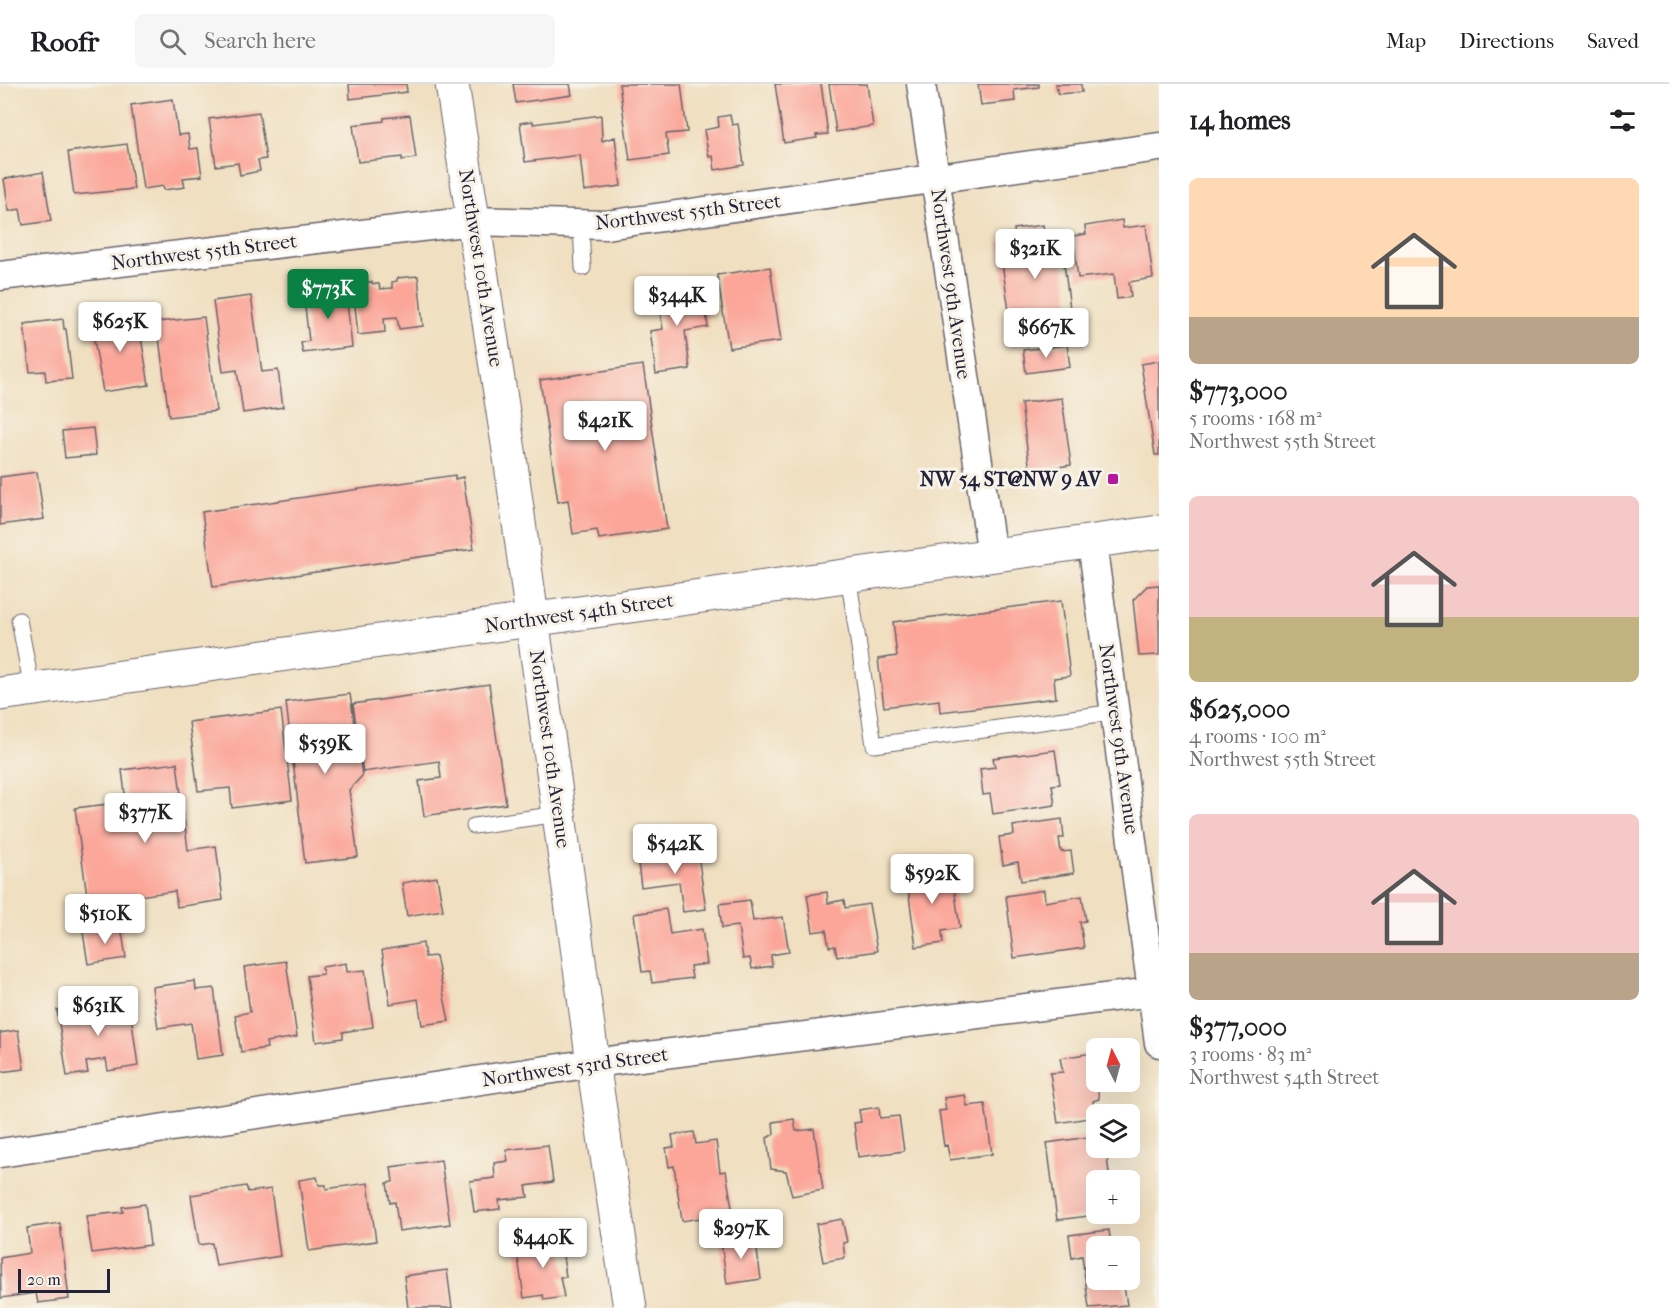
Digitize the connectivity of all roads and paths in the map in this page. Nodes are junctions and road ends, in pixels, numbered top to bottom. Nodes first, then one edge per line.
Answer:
1 (452, 84) edge
2 (921, 84) edge
3 (1159, 147) edge
4 (936, 179) junction
5 (473, 221) junction
6 (581, 224) junction
7 (583, 268) dead end
8 (0, 276) edge
9 (1159, 532) edge
10 (1092, 542) junction
11 (992, 555) junction
12 (848, 575) junction
13 (533, 619) junction
14 (19, 620) dead end
15 (16, 691) edge
16 (1115, 712) junction
17 (559, 814) junction
18 (474, 825) dead end
19 (1152, 992) junction
20 (1159, 1043) edge
21 (593, 1063) junction
22 (0, 1153) edge
23 (630, 1308) edge

1 - 5 street, Northwest 10th Avenue
2 - 4 street, Northwest 9th Avenue
3 - 4 street, Northwest 55th Street
4 - 6 street, Northwest 55th Street
4 - 11 street, Northwest 9th Avenue
5 - 6 street, Northwest 55th Street
5 - 8 street, Northwest 55th Street
5 - 13 street, Northwest 10th Avenue
6 - 7 lane
9 - 10 street, Northwest 54th Street
10 - 11 street, Northwest 54th Street
10 - 16 street, Northwest 9th Avenue
11 - 12 street, Northwest 54th Street
12 - 13 street, Northwest 54th Street
12 - 16 lane
13 - 15 street, Northwest 54th Street
13 - 17 street, Northwest 10th Avenue
14 - 15 lane
16 - 19 street, Northwest 9th Avenue
17 - 18 lane
17 - 21 street, Northwest 10th Avenue
19 - 20 street, Northwest 9th Avenue
19 - 21 street, Northwest 53rd Street
21 - 22 street, Northwest 53rd Street
21 - 23 street, Northwest 10th Avenue

